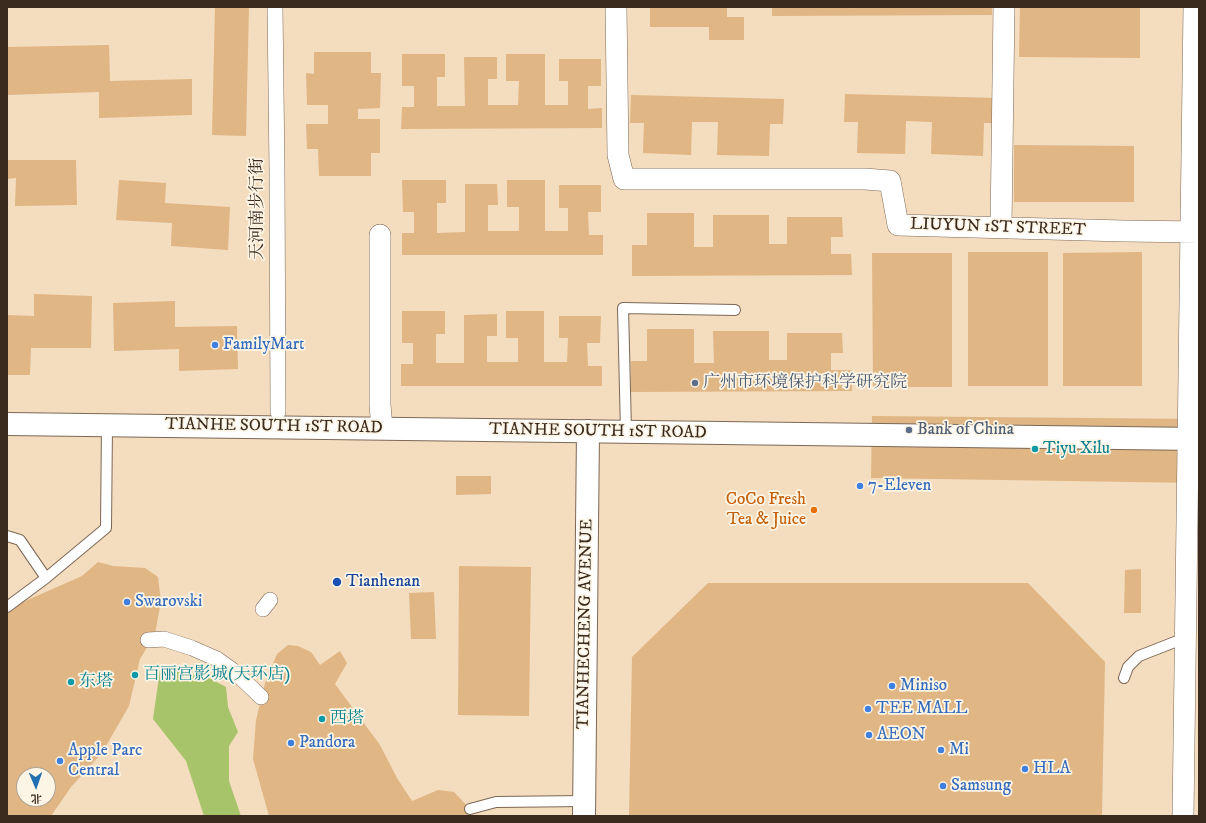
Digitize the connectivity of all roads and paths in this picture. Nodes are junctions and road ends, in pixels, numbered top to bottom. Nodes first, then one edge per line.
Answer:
1 (275, 7) edge
2 (616, 7) edge
3 (1004, 7) edge
4 (1194, 7) edge
5 (1001, 227) junction
6 (1195, 232) edge
7 (380, 235) dead end
8 (736, 310) dead end
9 (278, 412) dead end
10 (7, 424) edge
11 (107, 425) junction
12 (382, 428) junction
13 (588, 431) junction
14 (626, 432) junction
15 (1194, 439) edge
16 (7, 536) edge
17 (46, 578) junction
18 (7, 607) edge
19 (1185, 638) junction
20 (148, 640) dead end
21 (1124, 678) dead end
22 (261, 697) dead end
23 (470, 809) dead end
24 (584, 809) edge
25 (1183, 816) edge

1 - 9 street, 天河南步行街
2 - 5 street, LIUYUN 1ST STREET
3 - 5 street
4 - 6 street
5 - 6 street, LIUYUN 1ST STREET
6 - 15 street
7 - 12 street
8 - 14 lane
10 - 11 street, TIANHE SOUTH 1ST ROAD
11 - 12 street, TIANHE SOUTH 1ST ROAD
11 - 17 lane
12 - 13 street, TIANHE SOUTH 1ST ROAD
13 - 14 street, TIANHE SOUTH 1ST ROAD
13 - 24 street, TIANHECHENG AVENUE
14 - 15 street, TIANHE SOUTH 1ST ROAD
15 - 19 street
16 - 17 lane
17 - 18 lane
19 - 21 lane
19 - 25 street
20 - 22 street
23 - 24 lane

